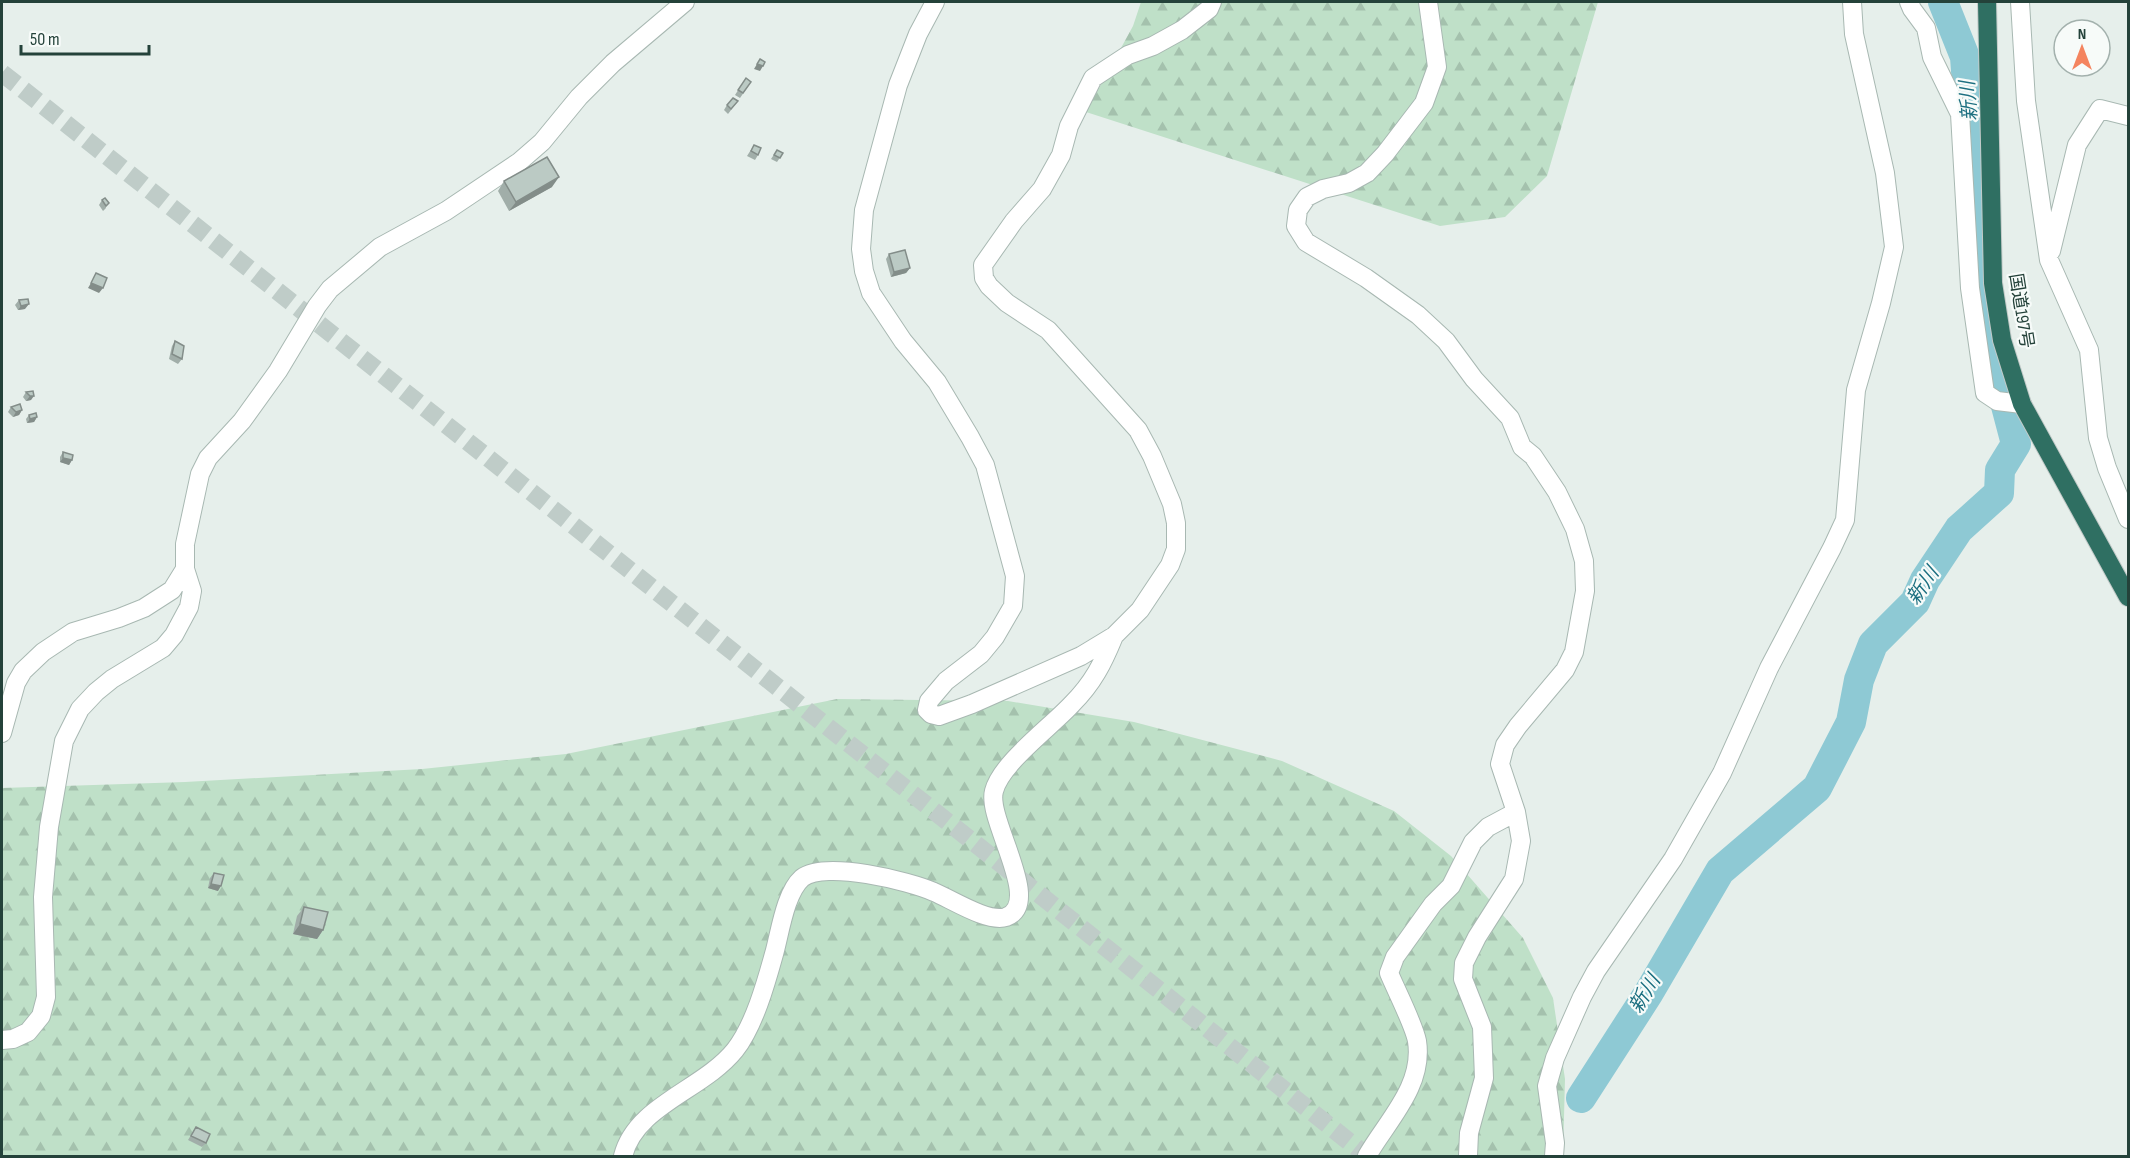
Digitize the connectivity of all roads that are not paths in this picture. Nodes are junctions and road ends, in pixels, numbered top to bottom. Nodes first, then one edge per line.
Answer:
1 (685, 2) edge
2 (935, 2) edge
3 (1212, 2) edge
4 (1428, 2) edge
5 (1851, 2) edge
6 (1909, 2) edge
7 (1987, 2) edge
8 (2020, 2) edge
9 (1988, 110) junction
10 (1960, 114) junction
11 (2128, 116) edge
12 (2049, 260) junction
13 (2022, 405) junction
14 (2128, 519) edge
15 (185, 569) junction
16 (2128, 597) edge
17 (1114, 636) junction
18 (2, 733) edge
19 (1516, 812) junction
20 (2, 1040) edge
21 (623, 1156) edge
22 (1367, 1156) edge
23 (1468, 1156) edge
24 (1554, 1156) edge

1 - 15 street
2 - 17 street
3 - 17 street
4 - 19 street
5 - 24 street
6 - 10 street
7 - 9 highway, 国道197号
8 - 12 street
9 - 10 street
9 - 13 highway, 国道197号
10 - 13 street
11 - 12 street
12 - 14 street
13 - 16 highway, 国道197号
15 - 18 street
15 - 20 street
17 - 21 street
19 - 22 street
19 - 23 street

